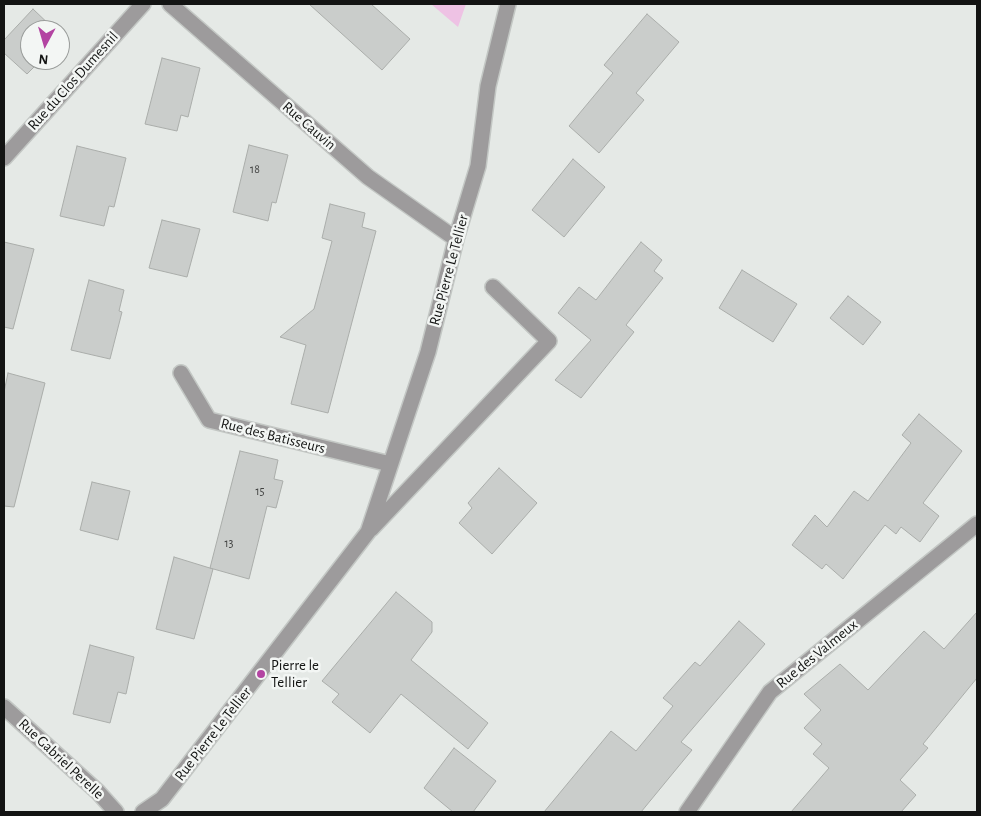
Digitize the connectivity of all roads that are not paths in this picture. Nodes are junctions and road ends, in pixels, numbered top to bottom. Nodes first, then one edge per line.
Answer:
1 (143, 4) edge
2 (170, 4) edge
3 (508, 4) edge
4 (4, 158) edge
5 (456, 239) junction
6 (493, 287) dead end
7 (181, 373) dead end
8 (390, 464) junction
9 (977, 524) edge
10 (368, 532) junction
11 (4, 707) edge
12 (116, 812) edge
13 (144, 812) edge
14 (687, 812) edge

1 - 4 street, Rue du Clos Dumesnil
2 - 5 street, Rue Cauvin
3 - 5 street, Rue Pierre Le Tellier
5 - 8 street, Rue Pierre Le Tellier
6 - 10 street, Rue Pierre Le Tellier
7 - 8 street, Rue des Batisseurs
8 - 10 street, Rue Pierre Le Tellier
9 - 14 street, Rue des Valmeux
10 - 13 street, Rue Pierre Le Tellier
11 - 12 street, Rue Gabriel Perelle

